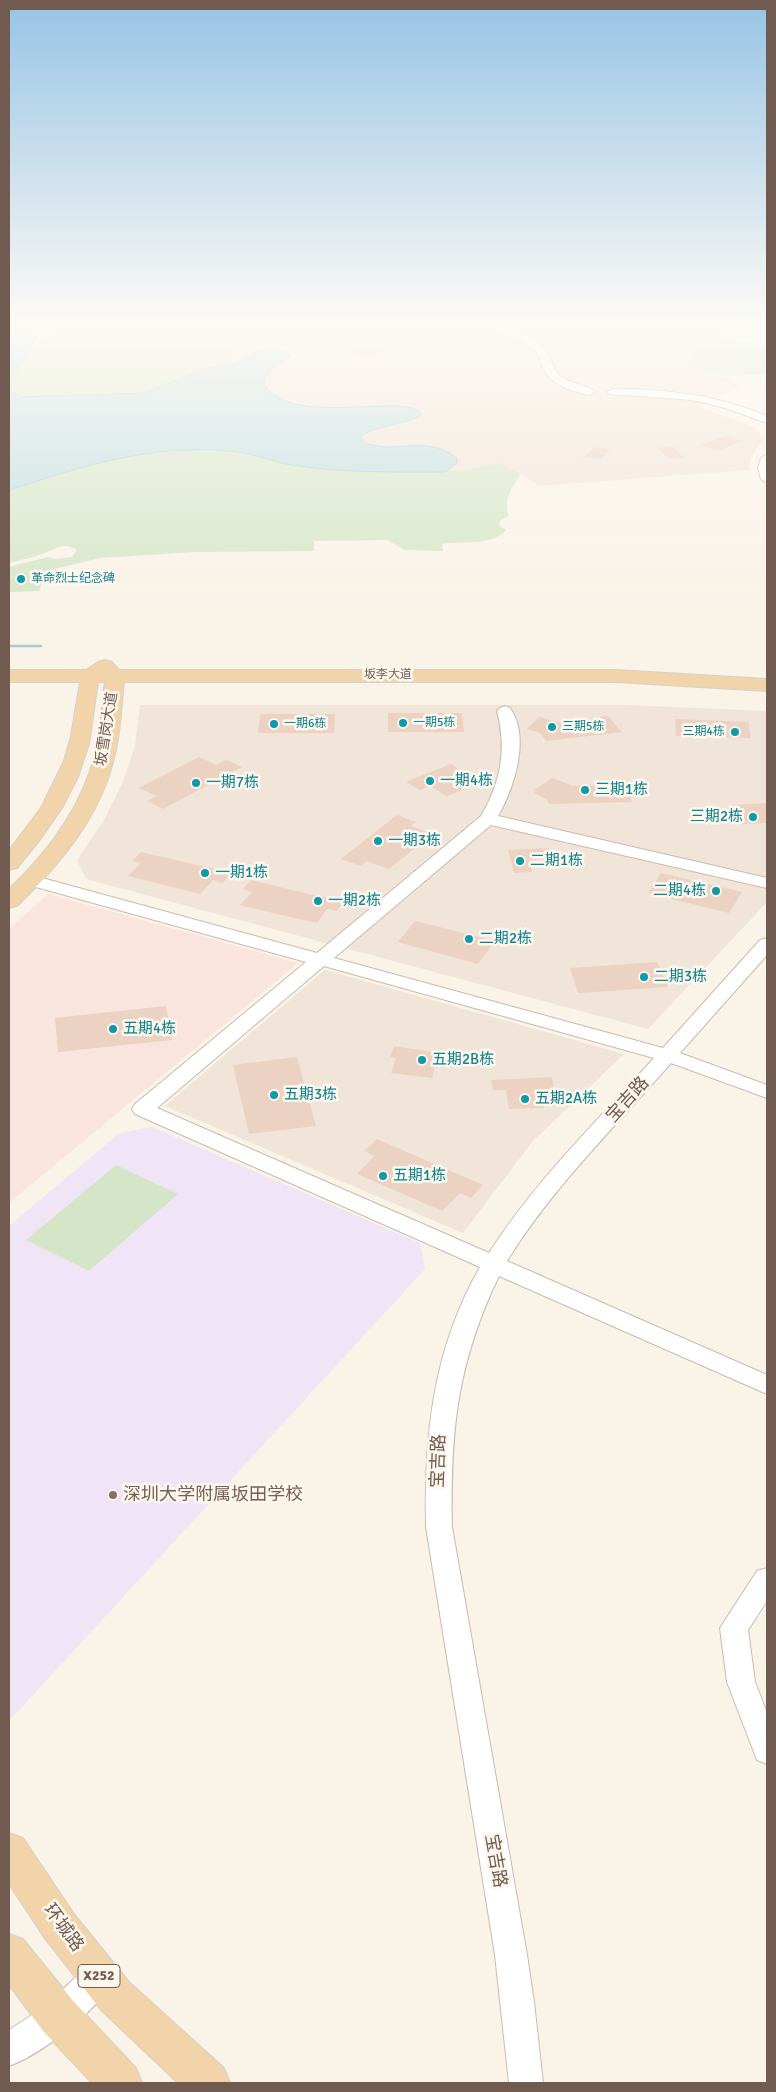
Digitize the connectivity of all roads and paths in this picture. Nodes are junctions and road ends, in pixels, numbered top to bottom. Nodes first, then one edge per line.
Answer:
1 (753, 420) edge
2 (767, 426) edge
3 (767, 458) edge
4 (767, 479) edge
5 (9, 666) edge
6 (767, 670) edge
7 (103, 673) junction
8 (193, 676) junction
9 (9, 677) edge
10 (767, 686) edge
11 (505, 711) dead end
12 (83, 714) junction
13 (109, 714) junction
14 (488, 819) junction
15 (9, 863) edge
16 (31, 880) junction
17 (767, 883) edge
18 (9, 902) edge
19 (767, 944) edge
20 (320, 960) junction
21 (667, 1056) junction
22 (767, 1092) edge
23 (493, 1264) junction
24 (767, 1385) edge
25 (767, 1579) edge
26 (767, 1751) edge
27 (9, 1851) edge
28 (9, 1953) edge
29 (99, 1976) junction
30 (59, 2018) junction
31 (9, 2050) edge
32 (121, 2083) edge
33 (209, 2083) edge
34 (526, 2083) edge

1 - 2 street
3 - 4 street
5 - 7 main road, 坂李大道
6 - 7 main road, 坂李大道
7 - 8 main road, 坂李大道
7 - 9 main road, 坂李大道
7 - 12 main road, 坂雪岗大道
7 - 13 main road, 坂雪岗大道
8 - 10 main road, 坂李大道
8 - 13 main road
9 - 12 main road
11 - 14 street
12 - 15 main road, 坂雪岗大道
13 - 16 main road, 坂雪岗大道
14 - 17 street
14 - 20 street
16 - 18 main road, 坂雪岗大道
16 - 20 street
19 - 21 street, 宝吉路
20 - 21 street
20 - 23 street
21 - 22 street
21 - 23 street, 宝吉路
23 - 24 street
23 - 34 street, 宝吉路
25 - 26 street
27 - 29 main road, 环城路 / X252
28 - 30 main road
29 - 30 street
29 - 33 main road, 环城路 / X252
30 - 31 street
30 - 32 main road

